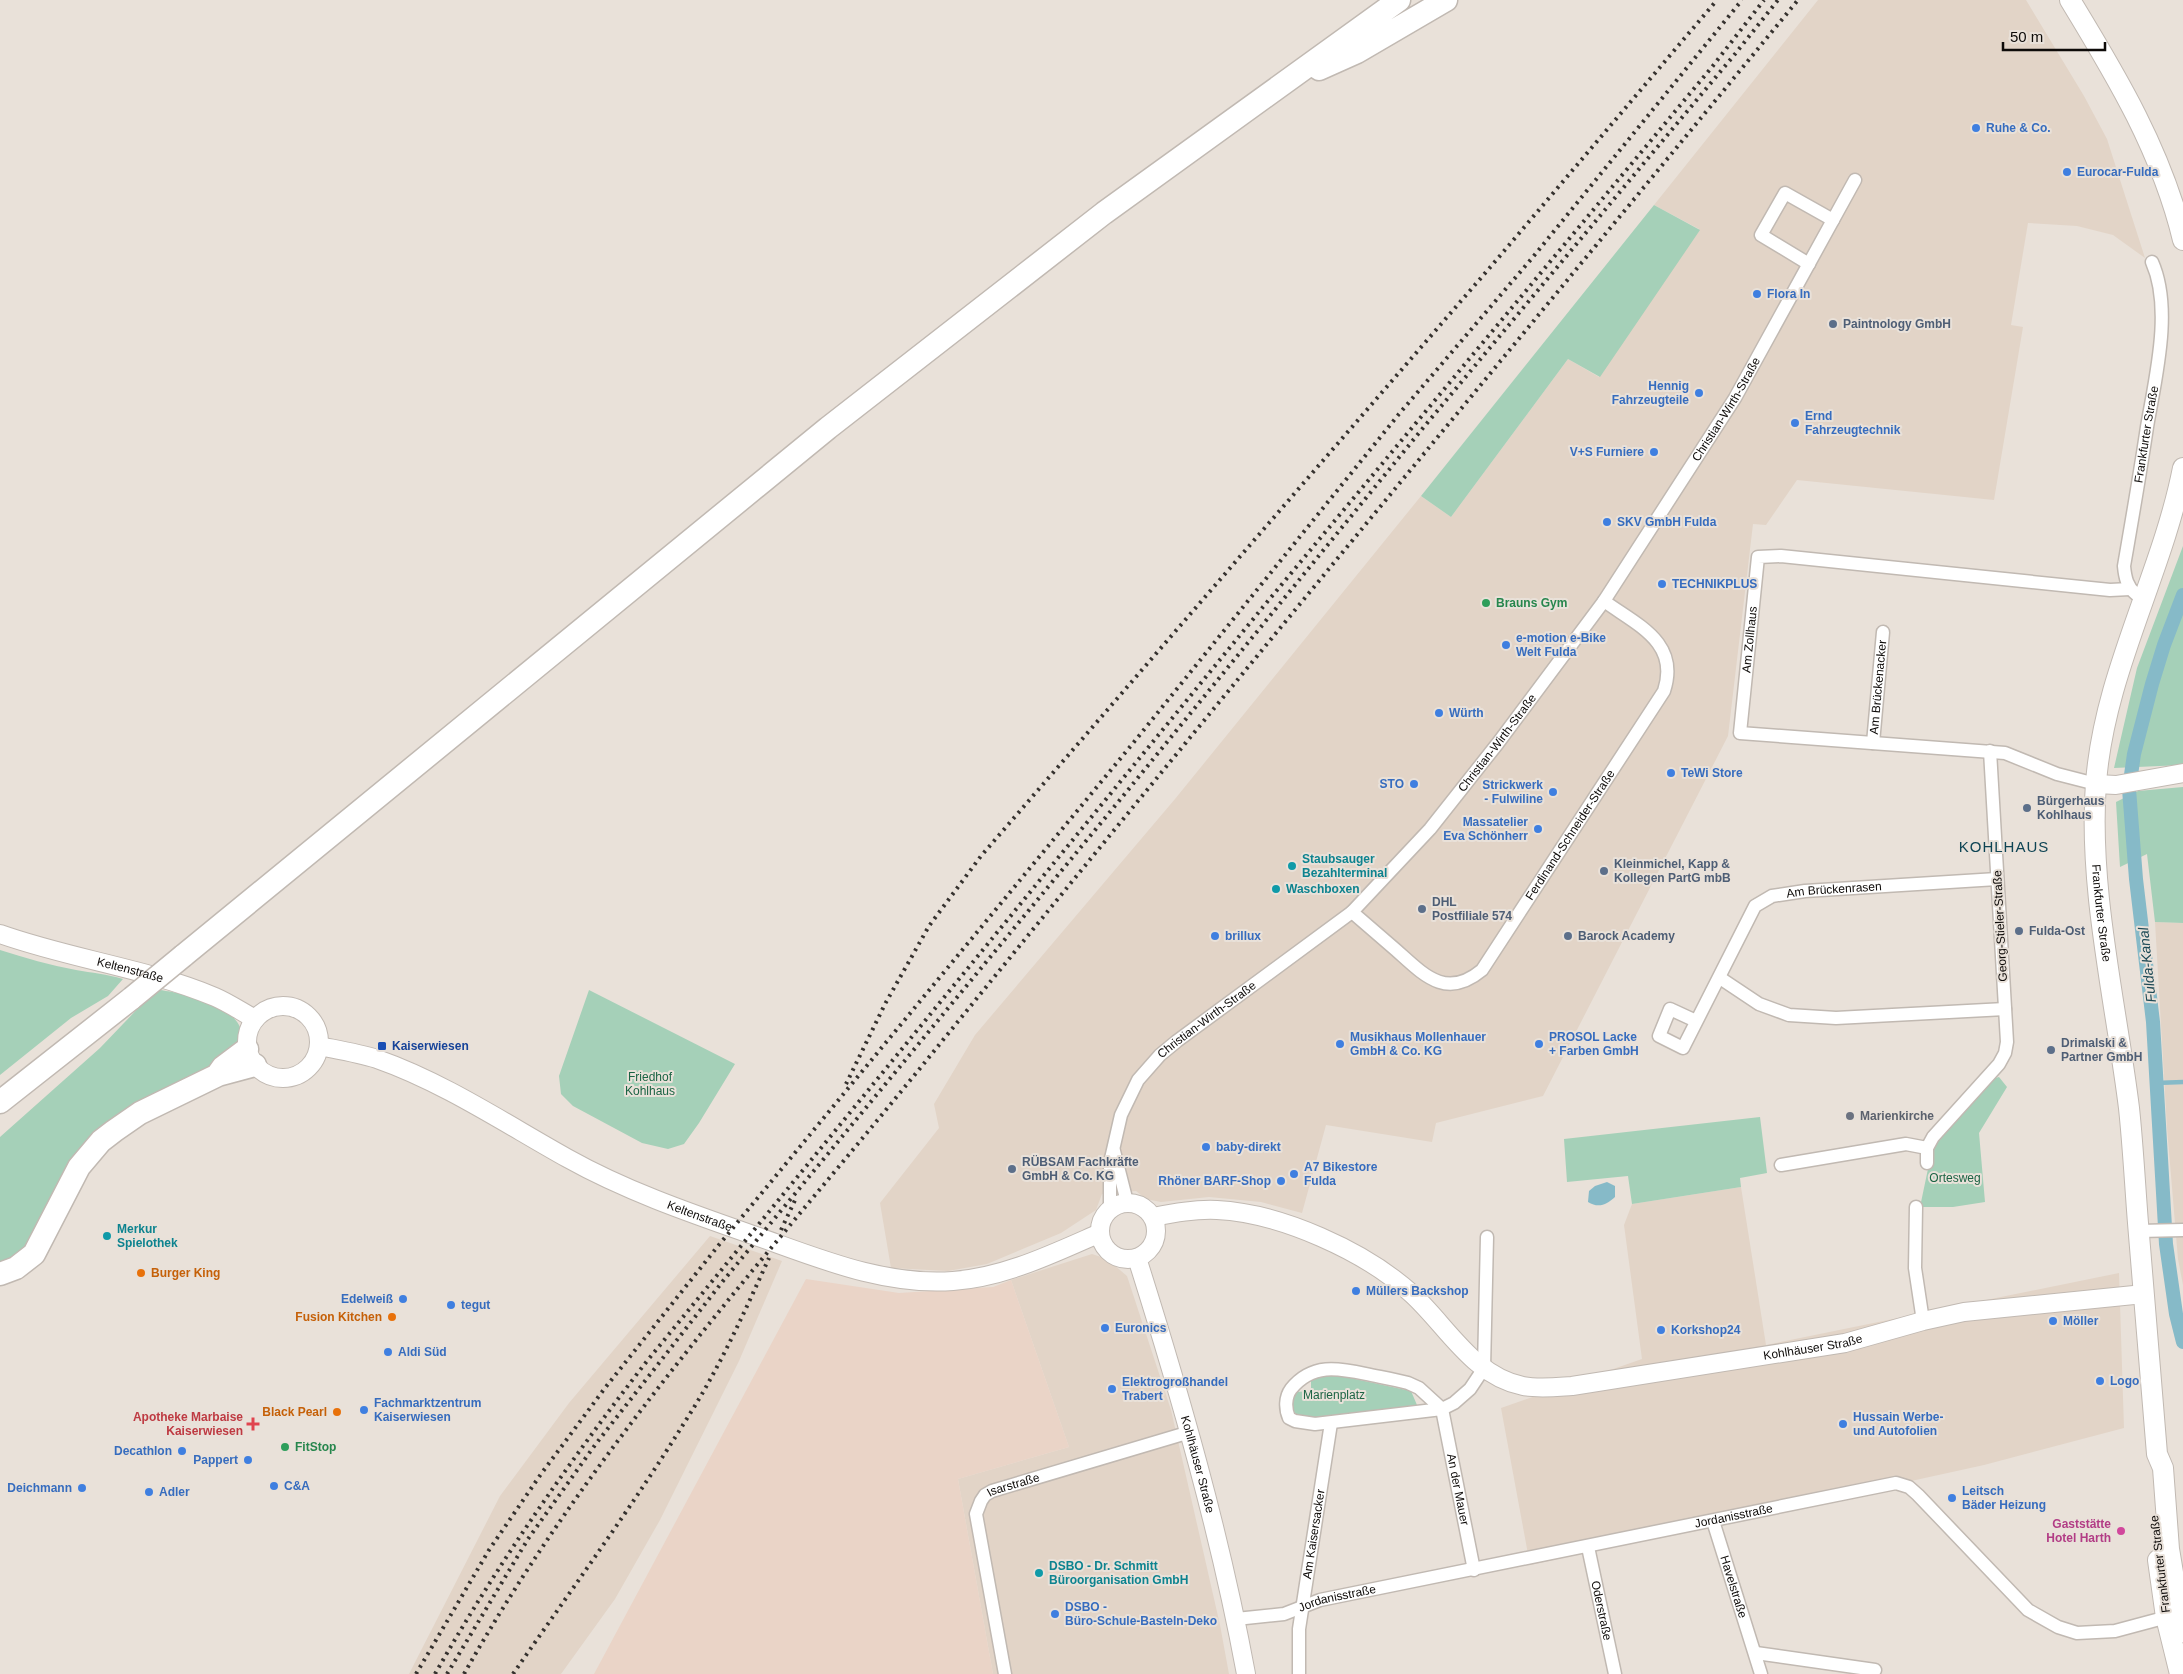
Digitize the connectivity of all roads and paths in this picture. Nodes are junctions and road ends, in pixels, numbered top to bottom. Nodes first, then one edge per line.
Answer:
1 (1399, 0) edge
2 (1446, 0) edge
3 (2070, 0) edge
4 (1271, 91) junction
5 (1855, 180) dead end
6 (1833, 220) junction
7 (2183, 240) edge
8 (2152, 262) dead end
9 (1809, 264) junction
10 (2183, 468) edge
11 (2137, 593) junction
12 (1604, 601) junction
13 (1882, 632) dead end
14 (1873, 743) junction
15 (1990, 752) junction
16 (2183, 773) edge
17 (2096, 784) junction
18 (1998, 879) junction
19 (1352, 912) junction
20 (0, 934) edge
21 (1720, 978) junction
22 (2005, 1009) junction
23 (255, 1019) junction
24 (1696, 1021) dead end
25 (319, 1046) junction
26 (251, 1057) junction
27 (3, 1098) edge
28 (1927, 1148) junction
29 (1114, 1151) junction
30 (1927, 1163) dead end
31 (1781, 1165) dead end
32 (1127, 1202) junction
33 (1916, 1208) dead end
34 (1110, 1209) junction
35 (1153, 1217) junction
36 (2179, 1230) edge
37 (2148, 1231) junction
38 (1100, 1233) junction
39 (1487, 1237) dead end
40 (1136, 1258) junction
41 (0, 1274) edge
42 (2144, 1294) junction
43 (1923, 1321) junction
44 (1484, 1368) junction
45 (1442, 1409) junction
46 (1331, 1423) junction
47 (1190, 1432) junction
48 (1713, 1521) junction
49 (1588, 1546) junction
50 (1474, 1570) junction
51 (1304, 1606) junction
52 (1236, 1619) junction
53 (2176, 1621) edge
54 (1756, 1653) junction
55 (1875, 1670) dead end
56 (1005, 1674) edge
57 (1246, 1674) edge
58 (1299, 1674) edge
59 (1615, 1674) edge
60 (1761, 1674) edge
61 (2180, 1674) edge

1 - 4 highway
2 - 4 highway
3 - 7 main road
4 - 27 highway, bridge
5 - 6 street, Christian-Wirth-Straße
6 - 9 street, Christian-Wirth-Straße
6 - 9 street
8 - 11 street, Frankfurter Straße
9 - 12 street, Christian-Wirth-Straße
10 - 11 main road, Frankfurter Straße
11 - 14 street, Am Zollhaus
11 - 17 main road, Frankfurter Straße
12 - 19 street, Christian-Wirth-Straße
12 - 19 street, Ferdinand-Schneider-Straße
13 - 14 street, Am Brückenacker
14 - 15 street, Am Zollhaus
15 - 17 street, Am Zollhaus
15 - 18 street, Georg-Stieler-Straße
16 - 17 main road
17 - 37 main road, Frankfurter Straße
18 - 21 street, Am Brückenrasen
18 - 22 street, Georg-Stieler-Straße
19 - 29 street, Christian-Wirth-Straße
20 - 23 main road, Keltenstraße
21 - 22 street
21 - 24 street, Am Brückenrasen
22 - 28 street, Georg-Stieler-Straße
23 - 25 main road
23 - 26 main road
25 - 26 main road
25 - 38 main road, Keltenstraße
26 - 41 highway
28 - 30 street
28 - 31 street
29 - 32 street, Christian-Wirth-Straße
29 - 34 street, Christian-Wirth-Straße
32 - 34 main road
32 - 35 main road
33 - 43 street
34 - 38 main road
35 - 40 main road
35 - 44 main road, Kohlhäuser Straße
36 - 37 street
37 - 42 main road, Frankfurter Straße
38 - 40 main road
39 - 44 street
40 - 47 main road, Kohlhäuser Straße
42 - 43 main road, Kohlhäuser Straße
42 - 53 main road, Frankfurter Straße
43 - 44 main road, Kohlhäuser Straße
44 - 45 street
45 - 46 street
45 - 46 street
45 - 50 street, An der Mauer
46 - 51 street, Am Kaisersacker
47 - 52 main road, Kohlhäuser Straße
47 - 56 street, Isarstraße
48 - 49 street, Jordanisstraße
48 - 53 street, Jordanisstraße
48 - 54 street, Havelstraße
49 - 50 street, Jordanisstraße
49 - 59 street, Oderstraße
50 - 51 street, Jordanisstraße
51 - 52 street, Jordanisstraße
51 - 58 street, Am Kaisersacker
52 - 57 main road, Kohlhäuser Straße
53 - 61 main road, Frankfurter Straße
54 - 55 street
54 - 60 street, Havelstraße

